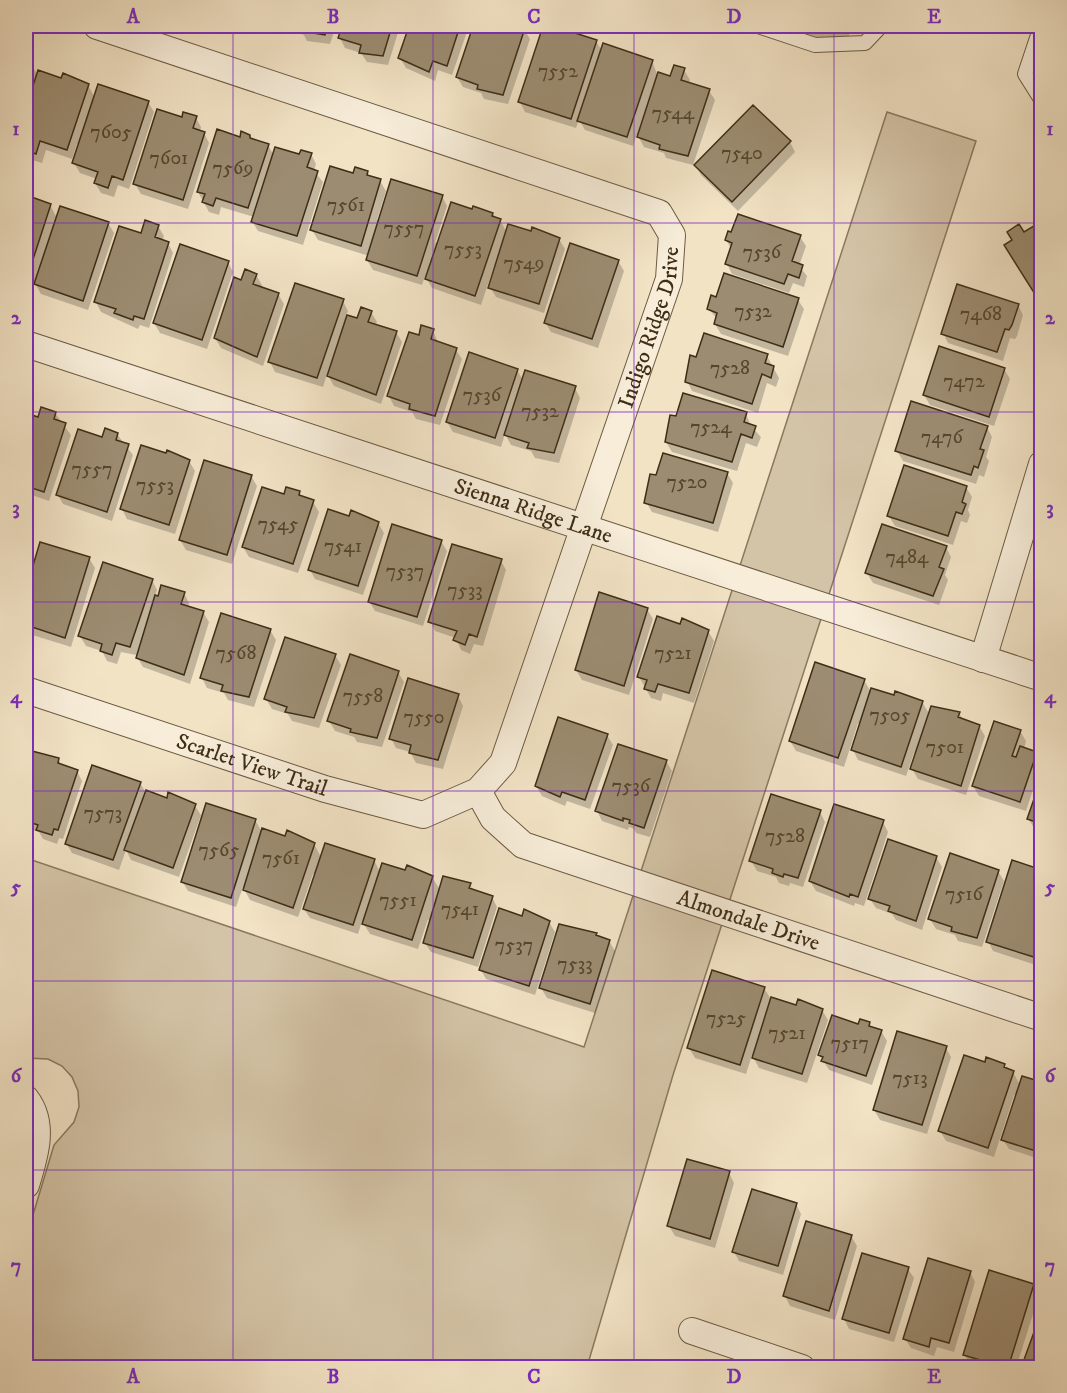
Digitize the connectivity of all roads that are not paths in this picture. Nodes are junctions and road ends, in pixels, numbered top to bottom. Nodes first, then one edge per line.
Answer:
1 (97, 26) edge
2 (758, 26) edge
3 (881, 26) edge
4 (1041, 26) edge
5 (1041, 101) edge
6 (26, 344) edge
7 (1041, 464) edge
8 (586, 528) junction
9 (983, 659) junction
10 (1041, 678) edge
11 (26, 690) edge
12 (478, 790) junction
13 (1041, 1017) edge
14 (26, 1099) edge
15 (26, 1185) edge
16 (692, 1331) dead end
17 (802, 1368) edge

1 - 8 street, Indigo Ridge Drive
2 - 3 lane
4 - 5 lane
6 - 8 street, Sienna Ridge Lane
7 - 9 street
8 - 9 street, Sienna Ridge Lane
8 - 12 street, Indigo Ridge Drive
9 - 10 street, Sienna Ridge Lane
11 - 12 street, Scarlet View Trail
12 - 13 street, Almondale Drive
14 - 15 street
16 - 17 street

